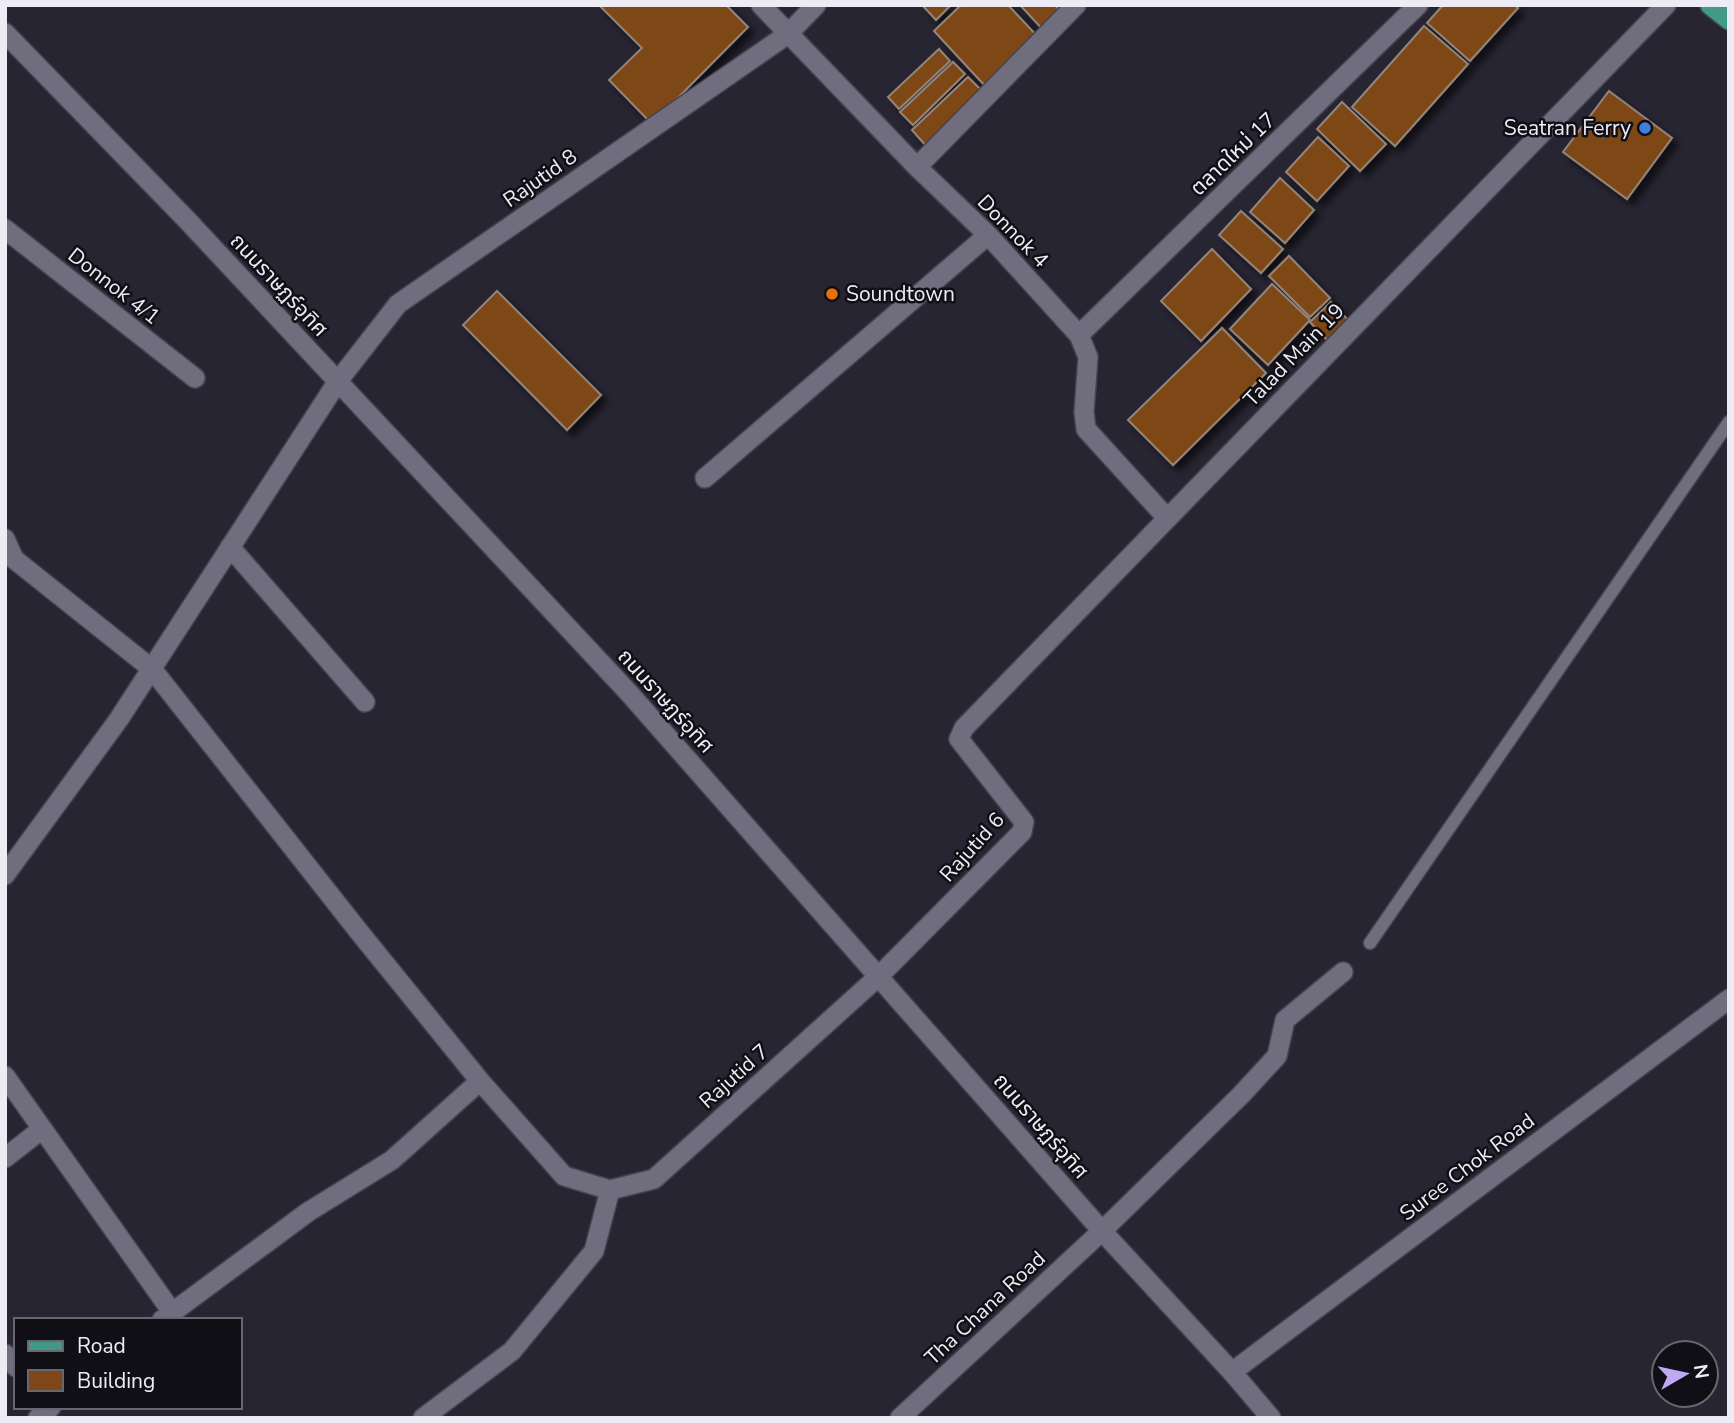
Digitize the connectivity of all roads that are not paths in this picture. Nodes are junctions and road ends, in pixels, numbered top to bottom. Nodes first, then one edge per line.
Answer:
1 (761, 5) edge
2 (816, 5) edge
3 (1076, 5) edge
4 (1418, 5) edge
5 (1667, 5) edge
6 (1710, 5) edge
7 (1729, 20) edge
8 (5, 33) edge
9 (788, 34) junction
10 (917, 167) junction
11 (5, 229) edge
12 (988, 235) junction
13 (1079, 335) junction
14 (195, 378) dead end
15 (338, 381) junction
16 (1729, 422) edge
17 (705, 478) dead end
18 (1167, 518) junction
19 (5, 539) edge
20 (230, 547) junction
21 (152, 669) junction
22 (365, 702) dead end
23 (959, 739) joint
24 (5, 874) edge
25 (1370, 943) dead end
26 (1343, 972) dead end
27 (879, 976) junction
28 (1729, 999) edge
29 (5, 1076) edge
30 (480, 1082) junction
31 (43, 1129) junction
32 (5, 1158) edge
33 (610, 1190) junction
34 (1102, 1231) junction
35 (167, 1316) edge
36 (1232, 1373) junction
37 (423, 1418) edge
38 (900, 1418) edge
39 (1271, 1418) edge

1 - 9 street, Donnok 4
2 - 9 street, Rajutid 8
3 - 10 street
4 - 13 street, ตลาดใหม่ 17
5 - 18 street, Talad Main 19
6 - 7 main road
8 - 15 street, ถนนราษฏร์อุทิศ
9 - 10 street, Donnok 4
9 - 15 street, Rajutid 8
10 - 12 street, Donnok 4
11 - 14 street, Donnok 4/1
12 - 13 street, Donnok 4
12 - 17 street
13 - 18 street, Donnok 4
15 - 20 street, Rajutid 8
15 - 27 street, ถนนราษฏร์อุทิศ
16 - 25 lane
18 - 23 street, Talad Main 19
19 - 21 street
20 - 21 street, Rajutid 8
20 - 22 street
21 - 24 street, Rajutid 8
21 - 30 street
23 - 27 street, Rajutid 6
26 - 34 street, Tha Chana Road
27 - 33 street, Rajutid 7
27 - 34 street, ถนนราษฏร์อุทิศ
28 - 36 street, Suree Chok Road
29 - 31 street
30 - 33 street
30 - 35 street
31 - 32 street
31 - 35 street
33 - 37 street
34 - 36 street, ถนนราษฏร์อุทิศ
34 - 38 street, Tha Chana Road
36 - 39 street, ถนนราษฏร์อุทิศ

